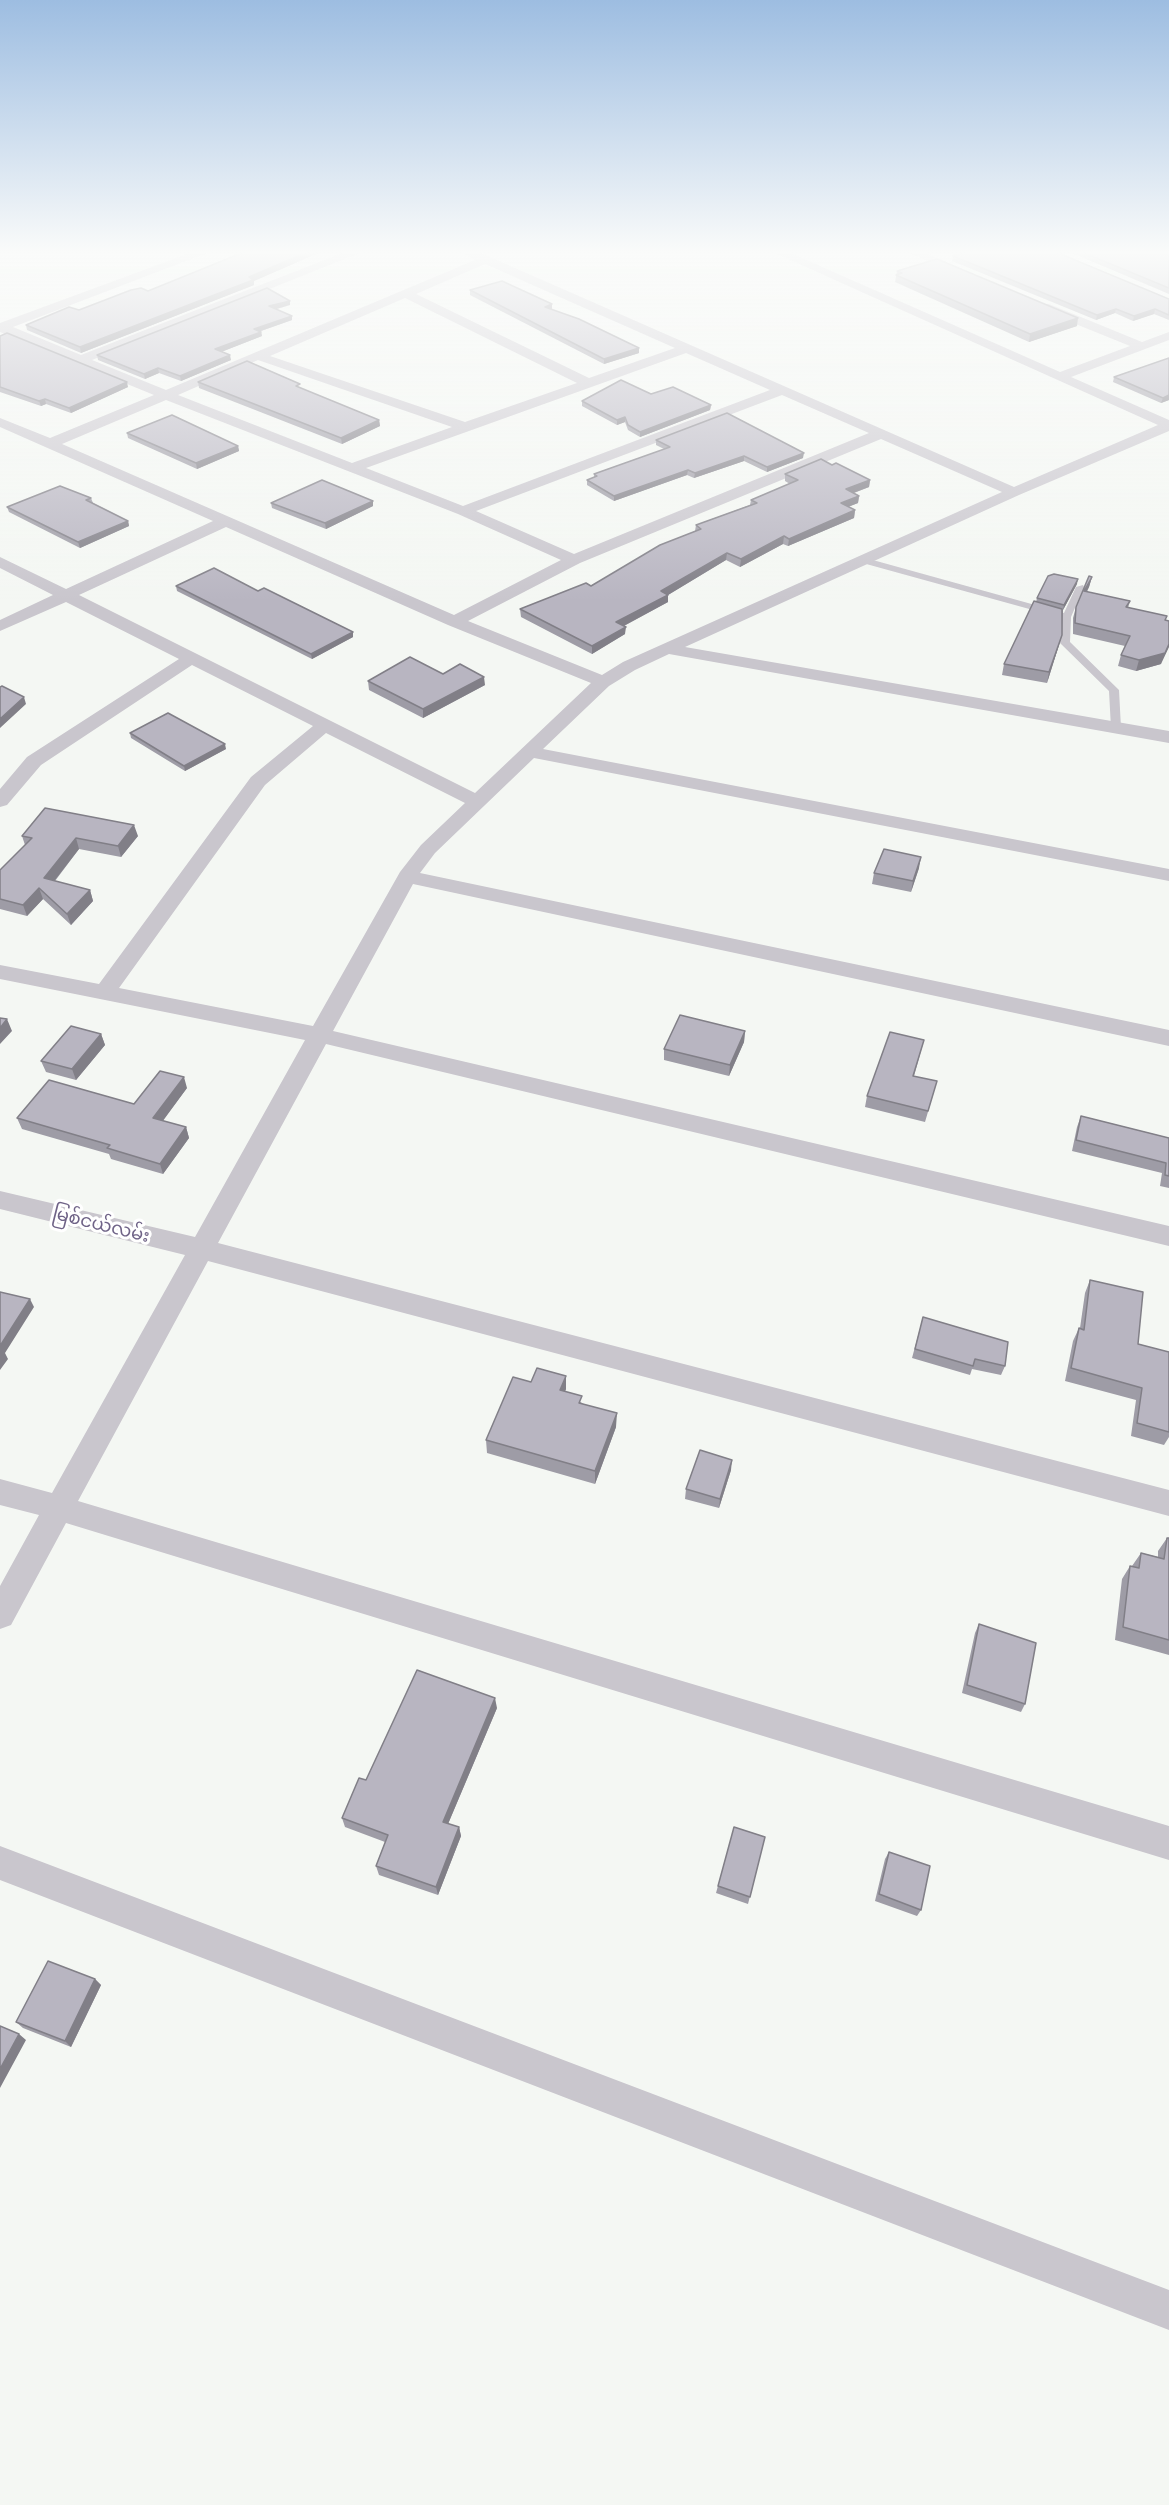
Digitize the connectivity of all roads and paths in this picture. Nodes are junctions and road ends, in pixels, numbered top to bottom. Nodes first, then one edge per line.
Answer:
1 (97, 367) edge
2 (231, 367) edge
3 (290, 367) edge
4 (555, 367) edge
5 (634, 367) edge
6 (730, 367) edge
7 (1036, 367) edge
8 (1086, 367) edge
9 (1059, 377) junction
10 (588, 383) junction
11 (783, 390) junction
12 (164, 394) junction
13 (0, 422) edge
14 (465, 427) junction
15 (880, 434) junction
16 (51, 443) junction
17 (354, 467) junction
18 (1014, 492) junction
19 (463, 511) junction
20 (226, 521) junction
21 (574, 560) junction
22 (862, 560) junction
23 (0, 562) edge
24 (1080, 587) edge
25 (66, 595) junction
26 (1067, 617) junction
27 (454, 621) junction
28 (0, 626) edge
29 (668, 649) junction
30 (192, 658) junction
31 (603, 682) junction
32 (326, 725) junction
33 (1116, 728) junction
34 (1169, 737) edge
35 (530, 752) junction
36 (0, 801) edge
37 (478, 802) junction
38 (1169, 875) edge
39 (407, 876) junction
40 (0, 972) edge
41 (104, 993) junction
42 (319, 1035) junction
43 (1169, 1038) edge
44 (0, 1200) edge
45 (1169, 1236) edge
46 (202, 1250) junction
47 (0, 1492) edge
48 (1169, 1503) edge
49 (60, 1508) junction
50 (0, 1615) edge
51 (1169, 1843) edge
52 (0, 1863) edge
53 (1169, 2310) edge

1 - 12 street
2 - 12 street
3 - 14 street
4 - 10 street
5 - 10 street
6 - 11 street
7 - 9 street
8 - 9 street
9 - 18 street
10 - 14 street
11 - 15 street
11 - 19 street
12 - 16 street
12 - 17 street
13 - 16 street
14 - 17 street
15 - 18 street
15 - 21 street
16 - 20 street
17 - 19 street
18 - 22 street
19 - 21 street
20 - 25 street
20 - 27 street
21 - 27 street
22 - 26 lane
22 - 29 street
23 - 25 street
24 - 26 lane
25 - 28 street
25 - 30 street
26 - 33 lane
27 - 31 street
29 - 31 street
29 - 33 street
30 - 32 street
30 - 36 street
31 - 35 street
32 - 37 street
32 - 41 street
33 - 34 street
35 - 37 street
35 - 38 street
37 - 39 street
39 - 42 street
39 - 43 street
40 - 41 street
41 - 42 street
42 - 45 street
42 - 46 street
44 - 46 street, မြစ်ငယ်လမ်း
46 - 48 street, မြစ်ငယ်လမ်း
46 - 49 street
47 - 49 street
49 - 50 street
49 - 51 street
52 - 53 street

